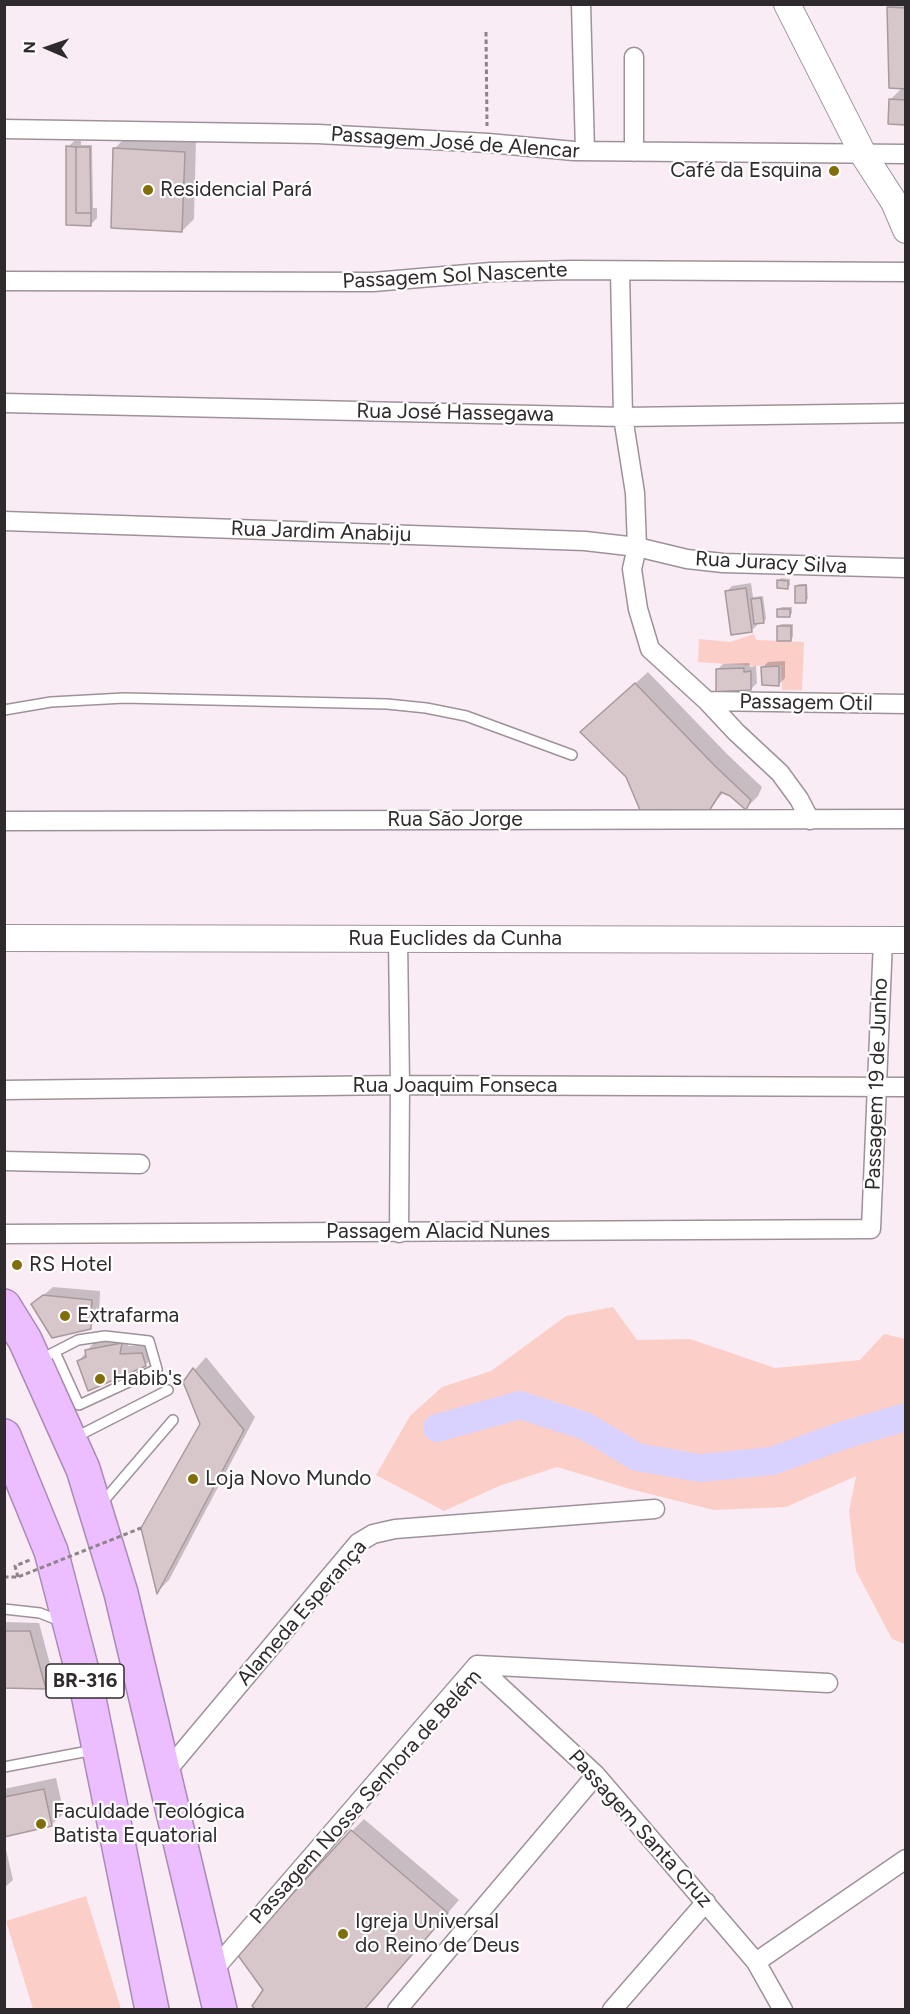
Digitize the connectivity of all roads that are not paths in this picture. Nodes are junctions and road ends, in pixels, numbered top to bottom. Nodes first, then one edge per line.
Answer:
1 (580, 4) edge
2 (787, 4) edge
3 (634, 57) dead end
4 (4, 129) edge
5 (585, 151) junction
6 (634, 152) junction
7 (863, 154) junction
8 (906, 154) edge
9 (906, 230) edge
10 (620, 271) junction
11 (906, 272) edge
12 (4, 281) edge
13 (4, 403) edge
14 (906, 413) edge
15 (623, 417) junction
16 (4, 521) edge
17 (638, 547) junction
18 (906, 568) edge
19 (707, 701) junction
20 (906, 704) edge
21 (4, 710) edge
22 (572, 755) dead end
23 (810, 819) junction
24 (906, 819) edge
25 (4, 821) edge
26 (4, 938) edge
27 (398, 939) junction
28 (895, 940) edge
29 (400, 1085) junction
30 (877, 1086) junction
31 (906, 1087) edge
32 (4, 1090) edge
33 (4, 1161) edge
34 (140, 1164) dead end
35 (871, 1229) joint
36 (399, 1233) junction
37 (4, 1234) edge
38 (4, 1306) edge
39 (45, 1357) junction
40 (168, 1390) dead end
41 (173, 1420) dead end
42 (70, 1440) junction
43 (6, 1446) edge
44 (655, 1509) dead end
45 (95, 1510) junction
46 (4, 1609) edge
47 (71, 1627) junction
48 (477, 1665) junction
49 (828, 1683) dead end
50 (100, 1749) junction
51 (4, 1767) edge
52 (165, 1773) junction
53 (596, 1774) junction
54 (906, 1859) edge
55 (706, 1902) junction
56 (138, 1933) junction
57 (756, 1962) junction
58 (211, 1973) junction
59 (152, 2010) edge
60 (163, 2010) edge
61 (220, 2010) edge
62 (398, 2010) edge
63 (612, 2010) edge
64 (783, 2010) edge

1 - 5 street
2 - 7 street
3 - 6 street
4 - 5 street, Passagem José de Alencar
5 - 6 street, Passagem José de Alencar
6 - 7 street, Passagem José de Alencar
7 - 8 street, Passagem José de Alencar
7 - 9 street
10 - 11 street, Passagem Sol Nascente
10 - 12 street, Passagem Sol Nascente
10 - 15 street
13 - 15 street, Rua José Hassegawa
14 - 15 street, Rua José Hassegawa
15 - 17 street
16 - 17 street, Rua Jardim Anabiju
17 - 18 street, Rua Juracy Silva
17 - 19 street
19 - 20 street, Passagem Otil
19 - 23 street
21 - 22 lane
23 - 24 street, Rua São Jorge
23 - 25 street, Rua São Jorge
26 - 27 street, Rua Euclides da Cunha
27 - 28 street, Rua Euclides da Cunha
27 - 29 street
28 - 30 street, Passagem 19 de Junho
29 - 30 street, Rua Joaquim Fonseca
29 - 32 street, Rua Joaquim Fonseca
29 - 36 street
30 - 31 street, Rua Joaquim Fonseca
30 - 35 street, Passagem 19 de Junho
33 - 34 street
35 - 36 street, Passagem Alacid Nunes
36 - 37 street, Passagem Alacid Nunes
38 - 39 highway, BR-316
39 - 39 lane
39 - 42 highway, BR-316
40 - 42 lane
41 - 45 lane
42 - 45 highway, BR-316
43 - 47 highway, BR-316
44 - 52 street, Alameda Esperança
45 - 52 highway, BR-316
46 - 47 lane
47 - 50 highway, BR-316
48 - 49 street, Passagem Nossa Senhora de Belém
48 - 53 street, Passagem Santa Cruz
48 - 58 street, Passagem Nossa Senhora de Belém
50 - 51 lane
50 - 56 highway, BR-316
52 - 58 highway, BR-316
53 - 55 street, Passagem Santa Cruz
53 - 62 street
54 - 57 street
55 - 57 street, Passagem Santa Cruz
55 - 63 street
56 - 59 highway
56 - 60 highway, BR-316
57 - 64 street, Passagem Santa Cruz
58 - 61 highway, BR-316

